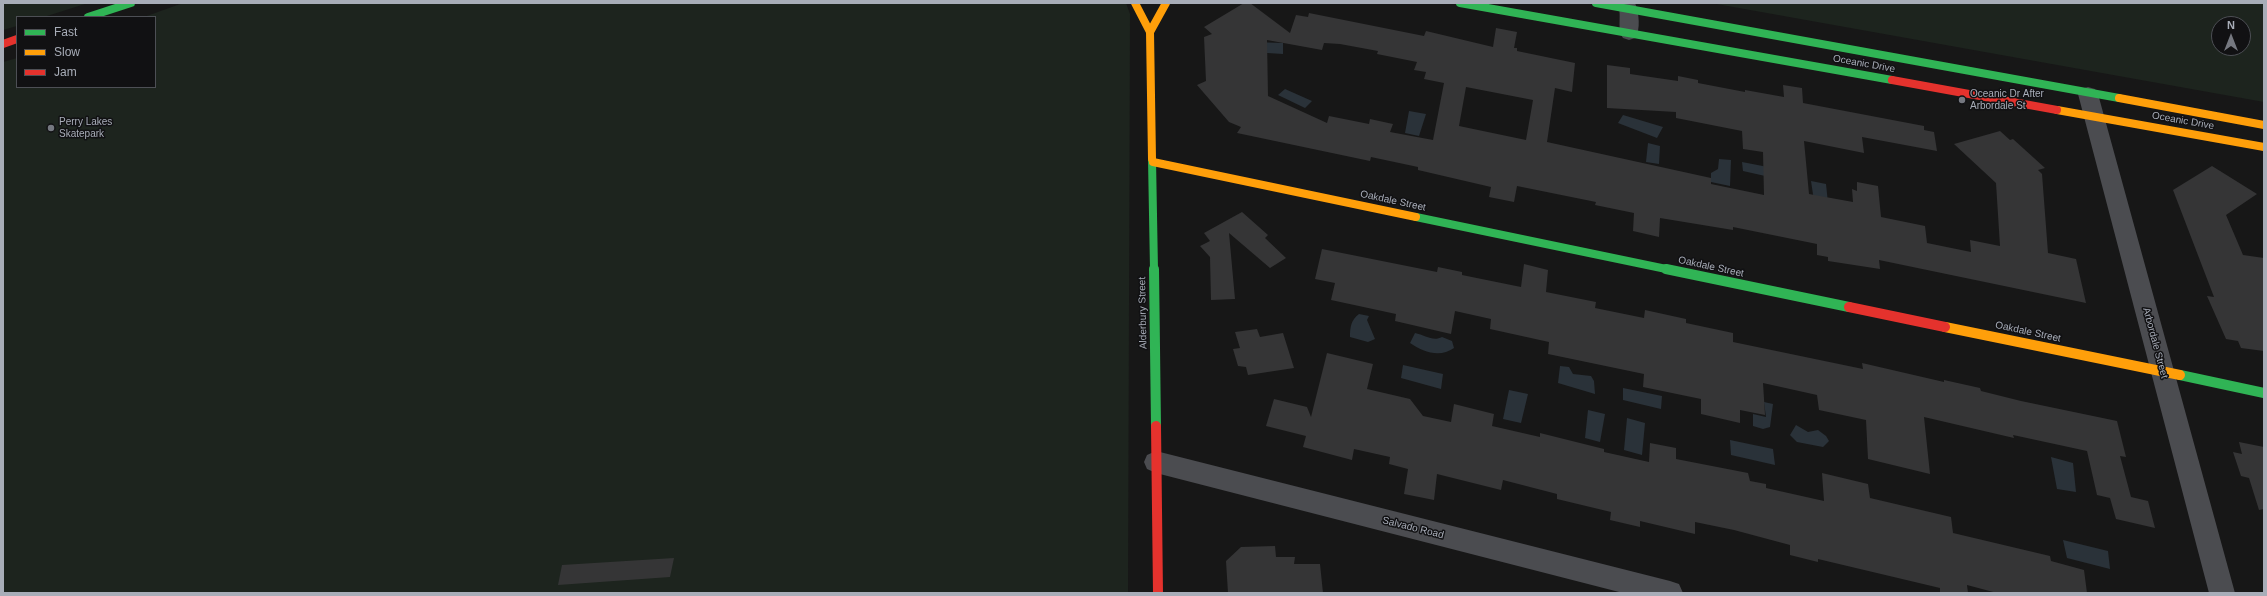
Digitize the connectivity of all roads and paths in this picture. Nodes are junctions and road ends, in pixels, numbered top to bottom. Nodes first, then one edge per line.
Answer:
1 (131, 3) edge
2 (1135, 3) edge
3 (1166, 3) edge
4 (1596, 3) edge
5 (1468, 4) edge
6 (1628, 6) edge
7 (91, 16) edge
8 (1150, 32) junction
9 (1629, 34) junction
10 (16, 39) edge
11 (3, 44) edge
12 (2088, 94) junction
13 (2094, 117) junction
14 (2264, 125) edge
15 (2264, 147) edge
16 (1153, 162) junction
17 (2162, 371) junction
18 (2264, 393) edge
19 (1156, 462) junction
20 (1158, 593) edge
21 (1670, 593) edge
22 (2222, 593) edge

1 - 7 street
2 - 8 street, Alderbury Street
3 - 8 street
4 - 6 street, Oceanic Drive
5 - 9 street, Oceanic Drive
6 - 9 street
6 - 12 street, Oceanic Drive
8 - 16 street, Alderbury Street
9 - 13 street, Oceanic Drive
10 - 11 street
12 - 13 street, Arbordale Street
12 - 14 street, Oceanic Drive
13 - 15 street, Oceanic Drive
13 - 17 street, Arbordale Street
16 - 17 street, Oakdale Street
16 - 19 street, Alderbury Street
17 - 18 street, Oakdale Street
17 - 22 street, Arbordale Street
19 - 20 street, Alderbury Street
19 - 21 street, Salvado Road

